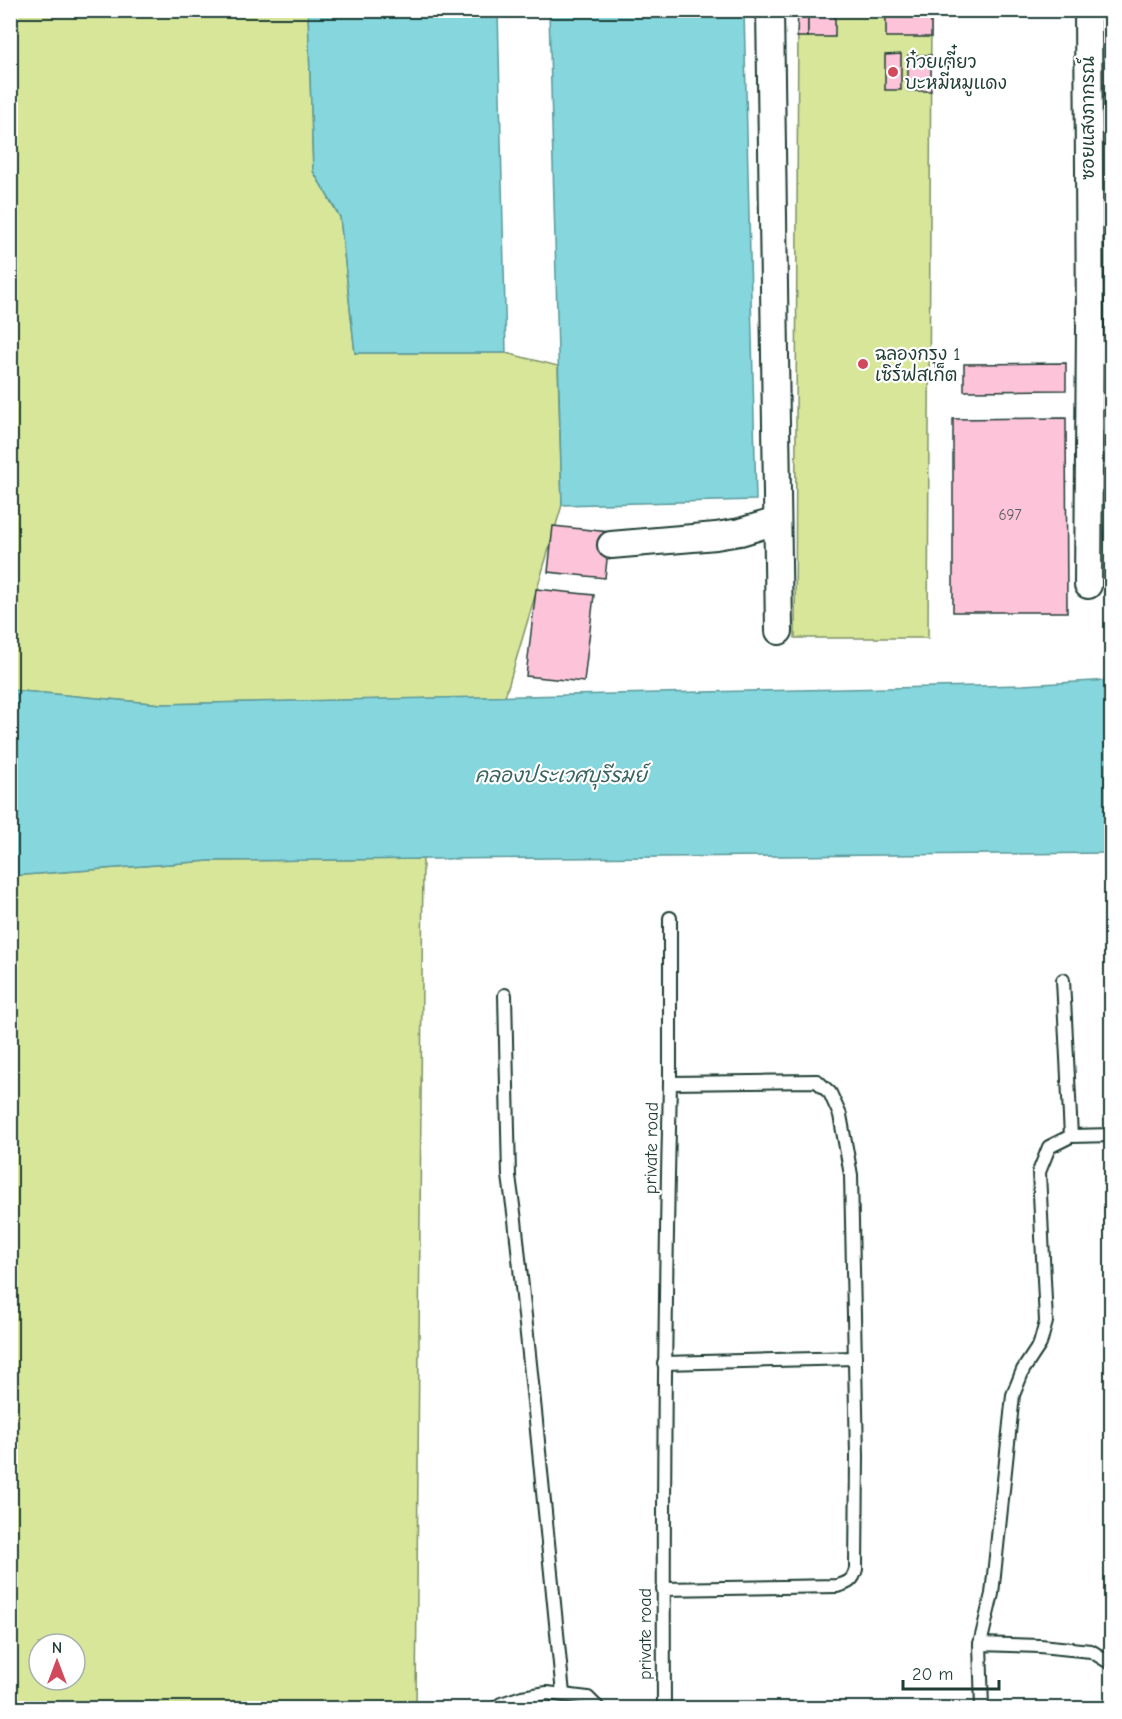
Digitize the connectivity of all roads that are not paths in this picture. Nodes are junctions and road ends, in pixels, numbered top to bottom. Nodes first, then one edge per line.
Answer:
1 (770, 10) edge
2 (1088, 10) edge
3 (777, 521) junction
4 (611, 545) dead end
5 (1088, 585) dead end
6 (779, 631) dead end
7 (670, 918) dead end
8 (1063, 980) dead end
9 (505, 995) dead end
10 (670, 1083) junction
11 (1112, 1135) edge
12 (1071, 1136) junction
13 (855, 1359) junction
14 (664, 1363) junction
15 (663, 1589) junction
16 (980, 1644) junction
17 (1112, 1664) edge
18 (563, 1694) junction
19 (496, 1708) edge
20 (598, 1708) edge
21 (664, 1708) edge
22 (982, 1708) edge

1 - 3 street
2 - 5 street, ซอยแสงภากรณ์
3 - 4 street
3 - 6 street
7 - 10 lane
8 - 12 lane
9 - 18 lane
10 - 13 lane, private road
10 - 14 lane, private road
11 - 12 lane
12 - 16 lane
13 - 14 lane
13 - 15 lane, private road
14 - 15 lane, private road
15 - 21 lane, private road
16 - 17 lane
16 - 22 lane
18 - 19 lane
18 - 20 lane

